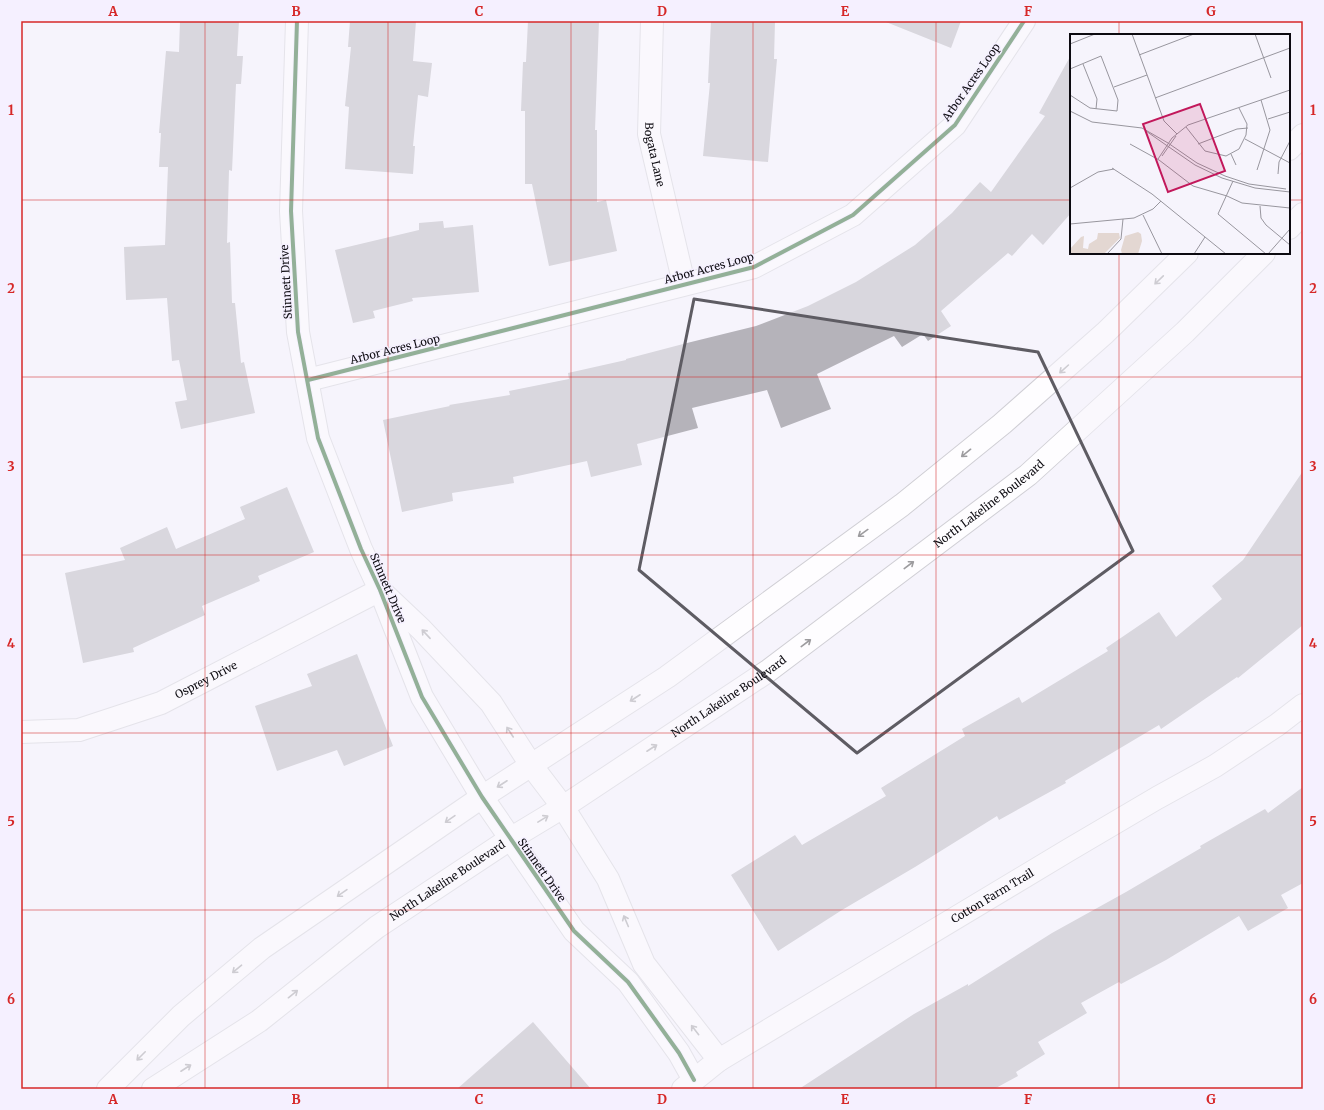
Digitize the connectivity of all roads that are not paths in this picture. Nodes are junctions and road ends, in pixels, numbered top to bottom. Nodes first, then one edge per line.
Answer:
1 (297, 21) edge
2 (652, 21) edge
3 (1024, 21) edge
4 (1303, 134) edge
5 (1290, 148) edge
6 (1303, 214) edge
7 (1290, 227) edge
8 (1187, 254) edge
9 (1263, 254) edge
10 (684, 284) junction
11 (308, 380) junction
12 (380, 590) junction
13 (1303, 705) edge
14 (21, 732) edge
15 (531, 765) junction
16 (482, 797) junction
17 (563, 807) junction
18 (510, 839) junction
19 (719, 1060) junction
20 (688, 1084) edge
21 (108, 1089) edge
22 (153, 1089) edge

1 - 11 street, Stinnett Drive
2 - 10 street, Bogata Lane
3 - 10 street, Arbor Acres Loop
4 - 5 street
6 - 7 street
8 -> 15 street
17 -> 9 street, North Lakeline Boulevard
10 - 11 street, Arbor Acres Loop
11 - 12 street, Stinnett Drive
12 - 14 street, Osprey Drive
15 -> 12 street, Stinnett Drive
12 - 16 street, Stinnett Drive
13 - 19 street, Cotton Farm Trail
15 -> 16 street
15 - 17 street, Stinnett Drive
16 - 18 street, Stinnett Drive
16 -> 21 street
18 -> 17 street, North Lakeline Boulevard
19 -> 17 street, Stinnett Drive
18 - 20 street, Stinnett Drive
22 -> 18 street, North Lakeline Boulevard
19 - 20 street, Cotton Farm Trail

